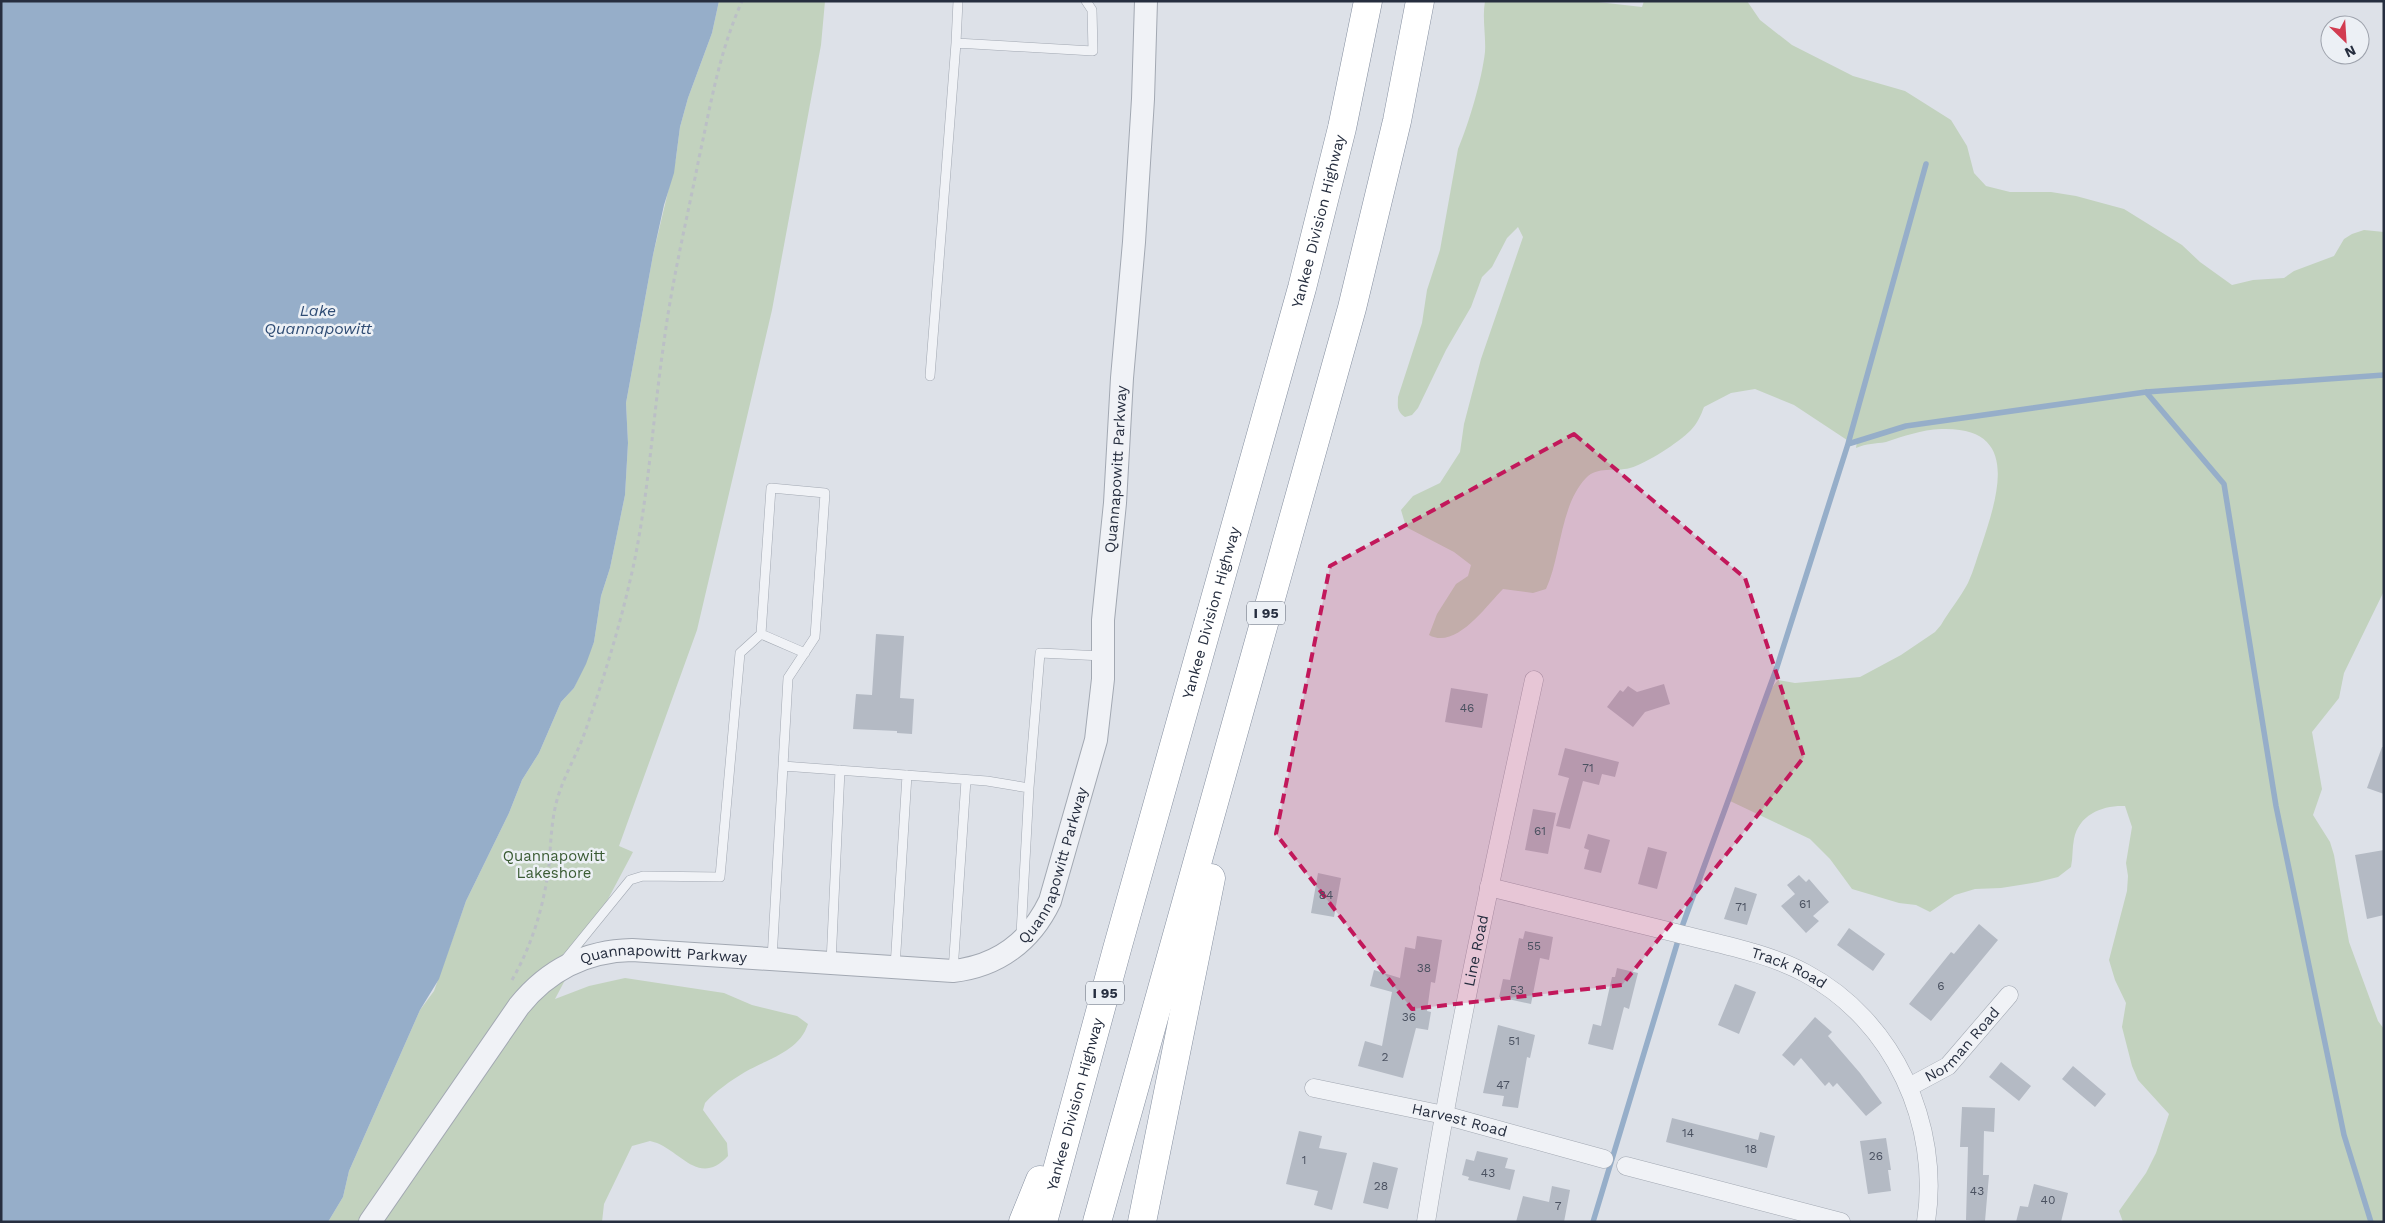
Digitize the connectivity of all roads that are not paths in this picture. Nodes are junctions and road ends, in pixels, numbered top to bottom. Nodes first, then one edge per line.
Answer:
1 (958, 1) edge
2 (1086, 1) edge
3 (1146, 1) edge
4 (1368, 1) edge
5 (1420, 1) edge
6 (956, 43) junction
7 (930, 376) dead end
8 (761, 634) junction
9 (805, 653) junction
10 (1103, 656) junction
11 (1534, 680) dead end
12 (1242, 702) junction
13 (783, 766) junction
14 (840, 770) junction
15 (907, 775) junction
16 (966, 780) junction
17 (1029, 788) junction
18 (1489, 887) junction
19 (1021, 942) junction
20 (772, 960) junction
21 (831, 963) junction
22 (896, 968) junction
23 (557, 971) junction
24 (953, 971) junction
25 (2009, 995) dead end
26 (1084, 1072) junction
27 (1909, 1087) junction
28 (1314, 1088) dead end
29 (1444, 1115) junction
30 (1604, 1159) dead end
31 (1626, 1166) dead end
32 (370, 1222) edge
33 (1023, 1222) edge
34 (1044, 1222) edge
35 (1097, 1222) edge
36 (1142, 1222) edge
37 (1426, 1222) edge
38 (1841, 1222) edge
39 (1926, 1222) edge

1 - 6 lane
2 - 6 lane
3 - 10 street, Quannapowitt Parkway
4 - 26 highway, Yankee Division Highway / I 95
5 - 12 highway, I 95
6 - 7 lane
8 - 9 lane
8 - 9 lane
8 - 23 lane
9 - 13 lane
10 - 17 lane
10 - 19 street, Quannapowitt Parkway
11 - 18 street, Line Road
12 - 35 highway, I 95
12 - 36 highway
13 - 14 lane
13 - 20 lane
14 - 15 lane
14 - 21 lane
15 - 16 lane
15 - 22 lane
16 - 17 lane
16 - 24 lane
17 - 19 lane
18 - 27 street, Track Road
18 - 29 street, Line Road
19 - 24 street, Quannapowitt Parkway
20 - 21 street, Quannapowitt Parkway
20 - 23 street, Quannapowitt Parkway
21 - 22 street, Quannapowitt Parkway
22 - 24 street, Quannapowitt Parkway
23 - 32 street, Quannapowitt Parkway
25 - 27 street, Norman Road
26 - 33 highway
26 - 34 highway, Yankee Division Highway / I 95
27 - 39 street, Track Road
28 - 29 street, Harvest Road
29 - 30 street, Harvest Road
29 - 37 street, Line Road
31 - 38 street

